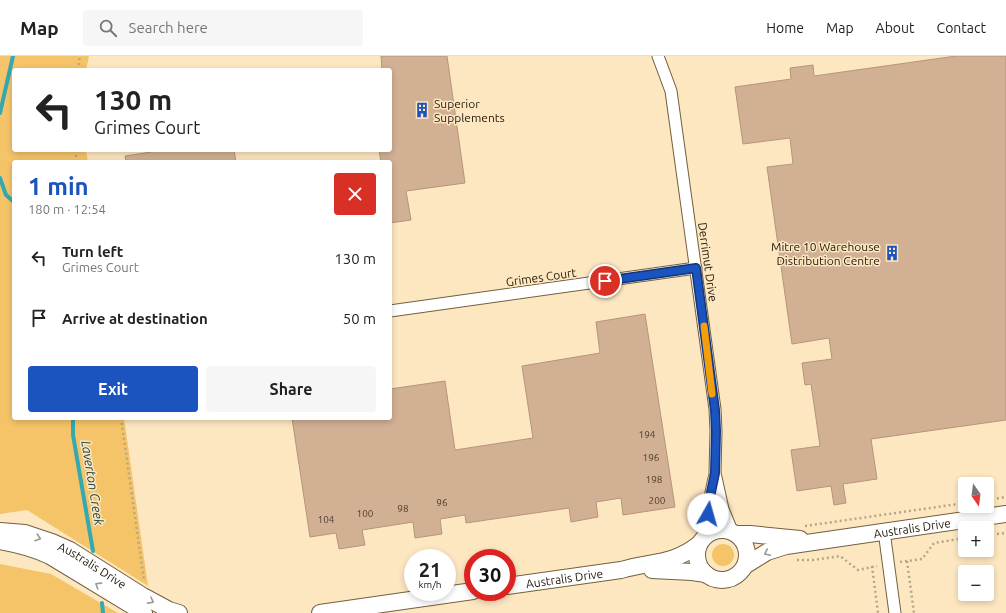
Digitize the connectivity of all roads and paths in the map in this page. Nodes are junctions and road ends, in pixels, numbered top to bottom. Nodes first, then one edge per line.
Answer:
1 (80, 56) edge
2 (658, 56) edge
3 (78, 68) edge
4 (696, 268) junction
5 (392, 311) edge
6 (121, 420) edge
7 (715, 473) junction
8 (1006, 497) edge
9 (994, 499) edge
10 (1006, 514) edge
11 (0, 531) edge
12 (884, 531) junction
13 (1006, 532) edge
14 (735, 533) junction
15 (994, 534) edge
16 (958, 539) edge
17 (702, 540) junction
18 (818, 541) junction
19 (0, 542) edge
20 (746, 565) junction
21 (872, 566) dead end
22 (621, 570) junction
23 (706, 574) junction
24 (516, 585) edge
25 (464, 592) edge
26 (143, 596) junction
27 (144, 613) edge
28 (179, 613) edge
29 (320, 613) edge
30 (878, 613) edge
31 (895, 613) edge
32 (914, 613) edge

1 - 3 path
2 - 4 street, Derrimut Drive
4 - 5 street, Grimes Court
4 - 7 street, Derrimut Drive
6 - 26 path
7 - 14 street, Derrimut Drive
7 - 17 street, Derrimut Drive
8 - 9 path
10 - 12 street, Australis Drive
11 -> 26 street, Australis Drive
12 - 18 street, Australis Drive
12 - 31 street
13 - 15 path
14 - 17 street
14 - 18 street, Australis Drive
14 - 20 street
16 - 32 path
17 - 22 street, Australis Drive
17 - 23 street
18 -> 20 street, Australis Drive
27 -> 19 street, Australis Drive
20 - 23 street
21 - 30 path
22 - 23 street, Australis Drive
22 - 24 street, Australis Drive
25 - 29 street
26 -> 28 street, Australis Drive

